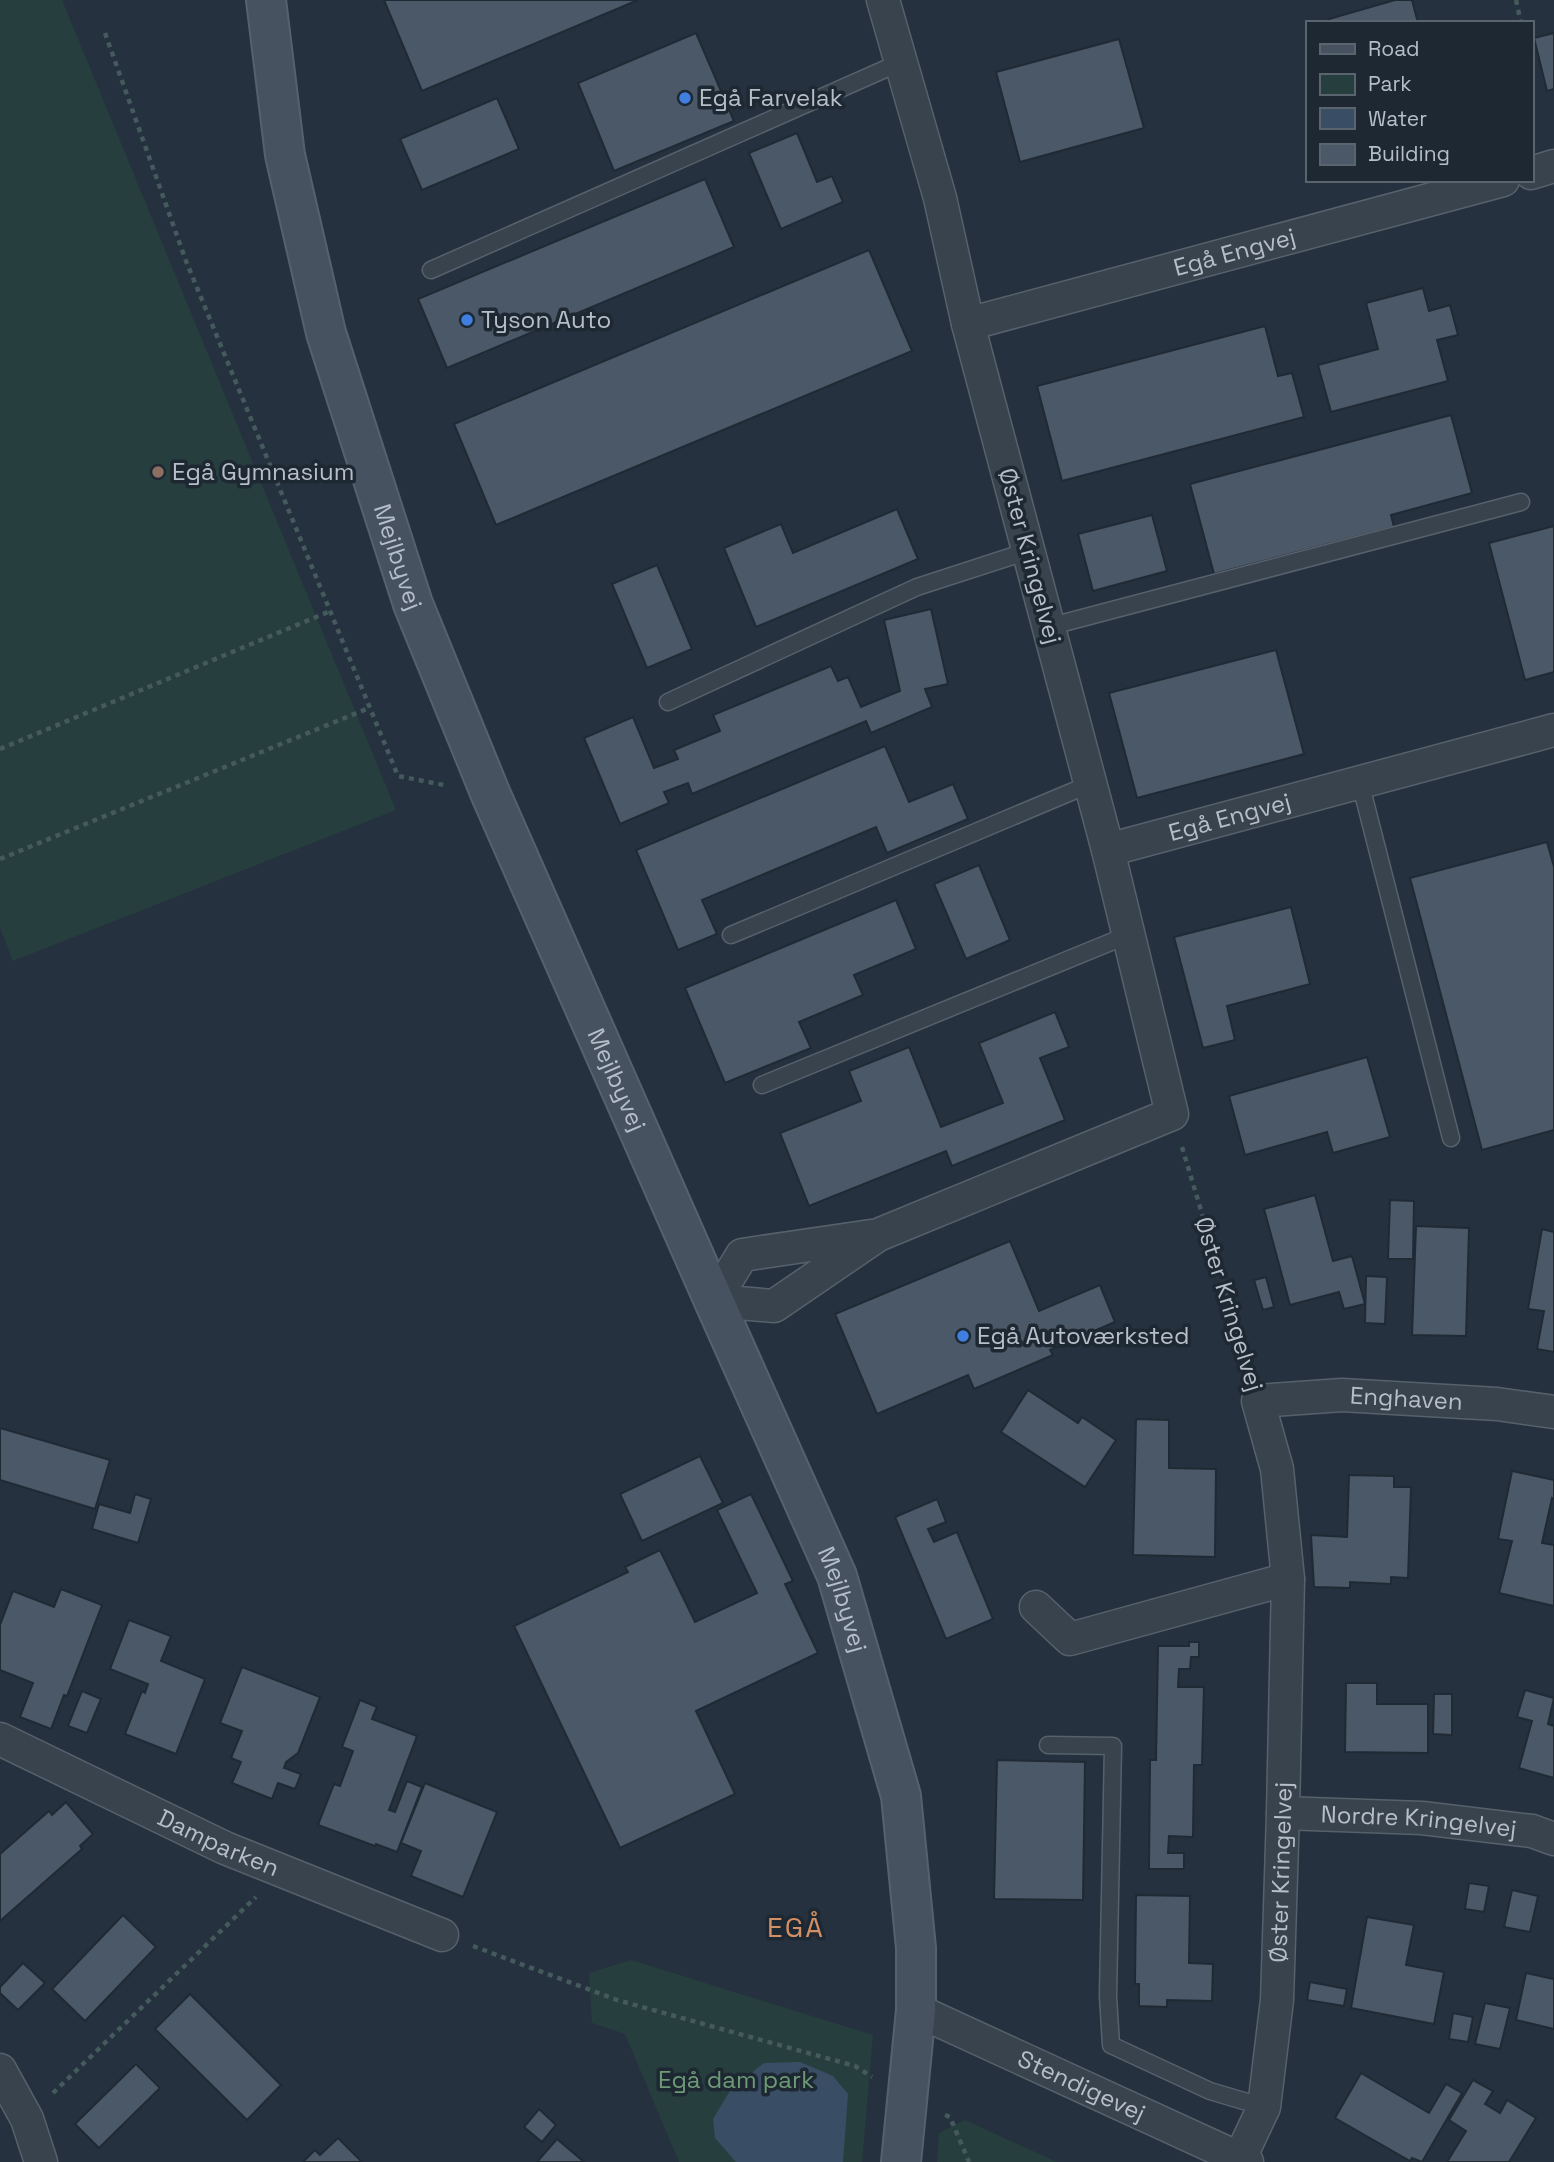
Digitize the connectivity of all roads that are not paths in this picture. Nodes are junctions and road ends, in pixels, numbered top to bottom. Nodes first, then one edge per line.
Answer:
1 (265, 0) edge
2 (883, 0) edge
3 (901, 62) junction
4 (1554, 166) edge
5 (1533, 172) edge
6 (1496, 182) edge
7 (430, 270) dead end
8 (968, 324) junction
9 (1521, 502) dead end
10 (1028, 551) junction
11 (1048, 627) junction
12 (668, 702) dead end
13 (1554, 730) edge
14 (1360, 782) junction
15 (1090, 784) junction
16 (1108, 850) junction
17 (731, 935) dead end
18 (1128, 935) junction
19 (762, 1085) dead end
20 (1451, 1138) dead end
21 (878, 1235) junction
22 (714, 1301) junction
23 (1258, 1401) joint
24 (1554, 1412) edge
25 (1288, 1579) junction
26 (1036, 1607) dead end
27 (0, 1739) edge
28 (1048, 1745) dead end
29 (1283, 1813) junction
30 (1554, 1839) edge
31 (442, 1935) road end
32 (916, 2010) junction
33 (0, 2070) edge
34 (1264, 2107) junction
35 (1244, 2160) edge
36 (41, 2162) edge
37 (901, 2162) edge

1 - 22 street, Mejlbyvej
2 - 3 street, Øster Kringelvej
3 - 7 lane
3 - 8 street, Øster Kringelvej
4 - 5 street
6 - 8 street, Egå Engvej
8 - 10 street, Øster Kringelvej
9 - 11 lane
10 - 11 street, Øster Kringelvej
10 - 12 lane
11 - 15 street, Øster Kringelvej
13 - 14 street, Egå Engvej
14 - 16 street, Egå Engvej
14 - 20 lane
15 - 16 street, Øster Kringelvej
15 - 17 lane
16 - 18 street, Øster Kringelvej
18 - 19 lane
18 - 21 street, Øster Kringelvej
21 - 22 street
21 - 22 street
22 - 32 street, Mejlbyvej
23 - 24 street, Enghaven
23 - 25 street, Øster Kringelvej
25 - 26 street
25 - 29 street, Øster Kringelvej
27 - 31 street, Damparken
28 - 34 lane
29 - 30 street, Nordre Kringelvej
29 - 34 street, Øster Kringelvej
32 - 35 street, Stendigevej
32 - 37 street, Mejlbyvej
33 - 36 street
34 - 35 street, Øster Kringelvej

